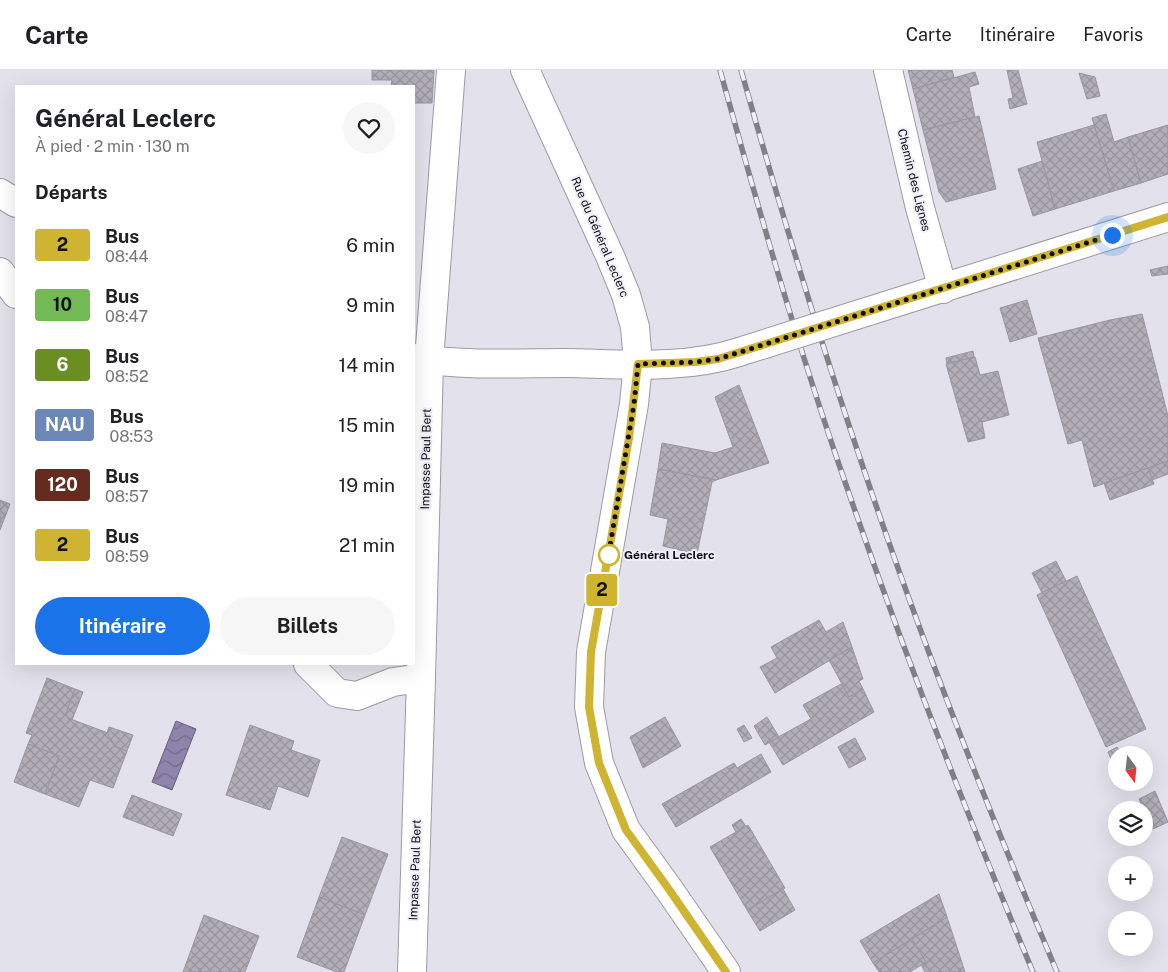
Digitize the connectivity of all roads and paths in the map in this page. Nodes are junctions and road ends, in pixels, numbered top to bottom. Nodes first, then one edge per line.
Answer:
1 (451, 70) edge
2 (525, 70) edge
3 (888, 70) edge
4 (0, 193) edge
5 (15, 203) edge
6 (1168, 217) edge
7 (0, 272) edge
8 (943, 288) junction
9 (15, 293) edge
10 (432, 360) edge
11 (638, 364) junction
12 (309, 665) edge
13 (422, 678) junction
14 (412, 972) edge
15 (726, 972) edge

1 - 10 street, Impasse Paul Bert
2 - 11 street, Rue du Général Leclerc
3 - 8 street, Chemin des Lignes
4 - 5 street
6 - 8 street
7 - 9 street
8 - 11 street, bridge
10 - 11 street
10 - 13 street, Impasse Paul Bert
11 - 15 street, Rue du Général Leclerc
12 - 13 street
13 - 14 street, Impasse Paul Bert

